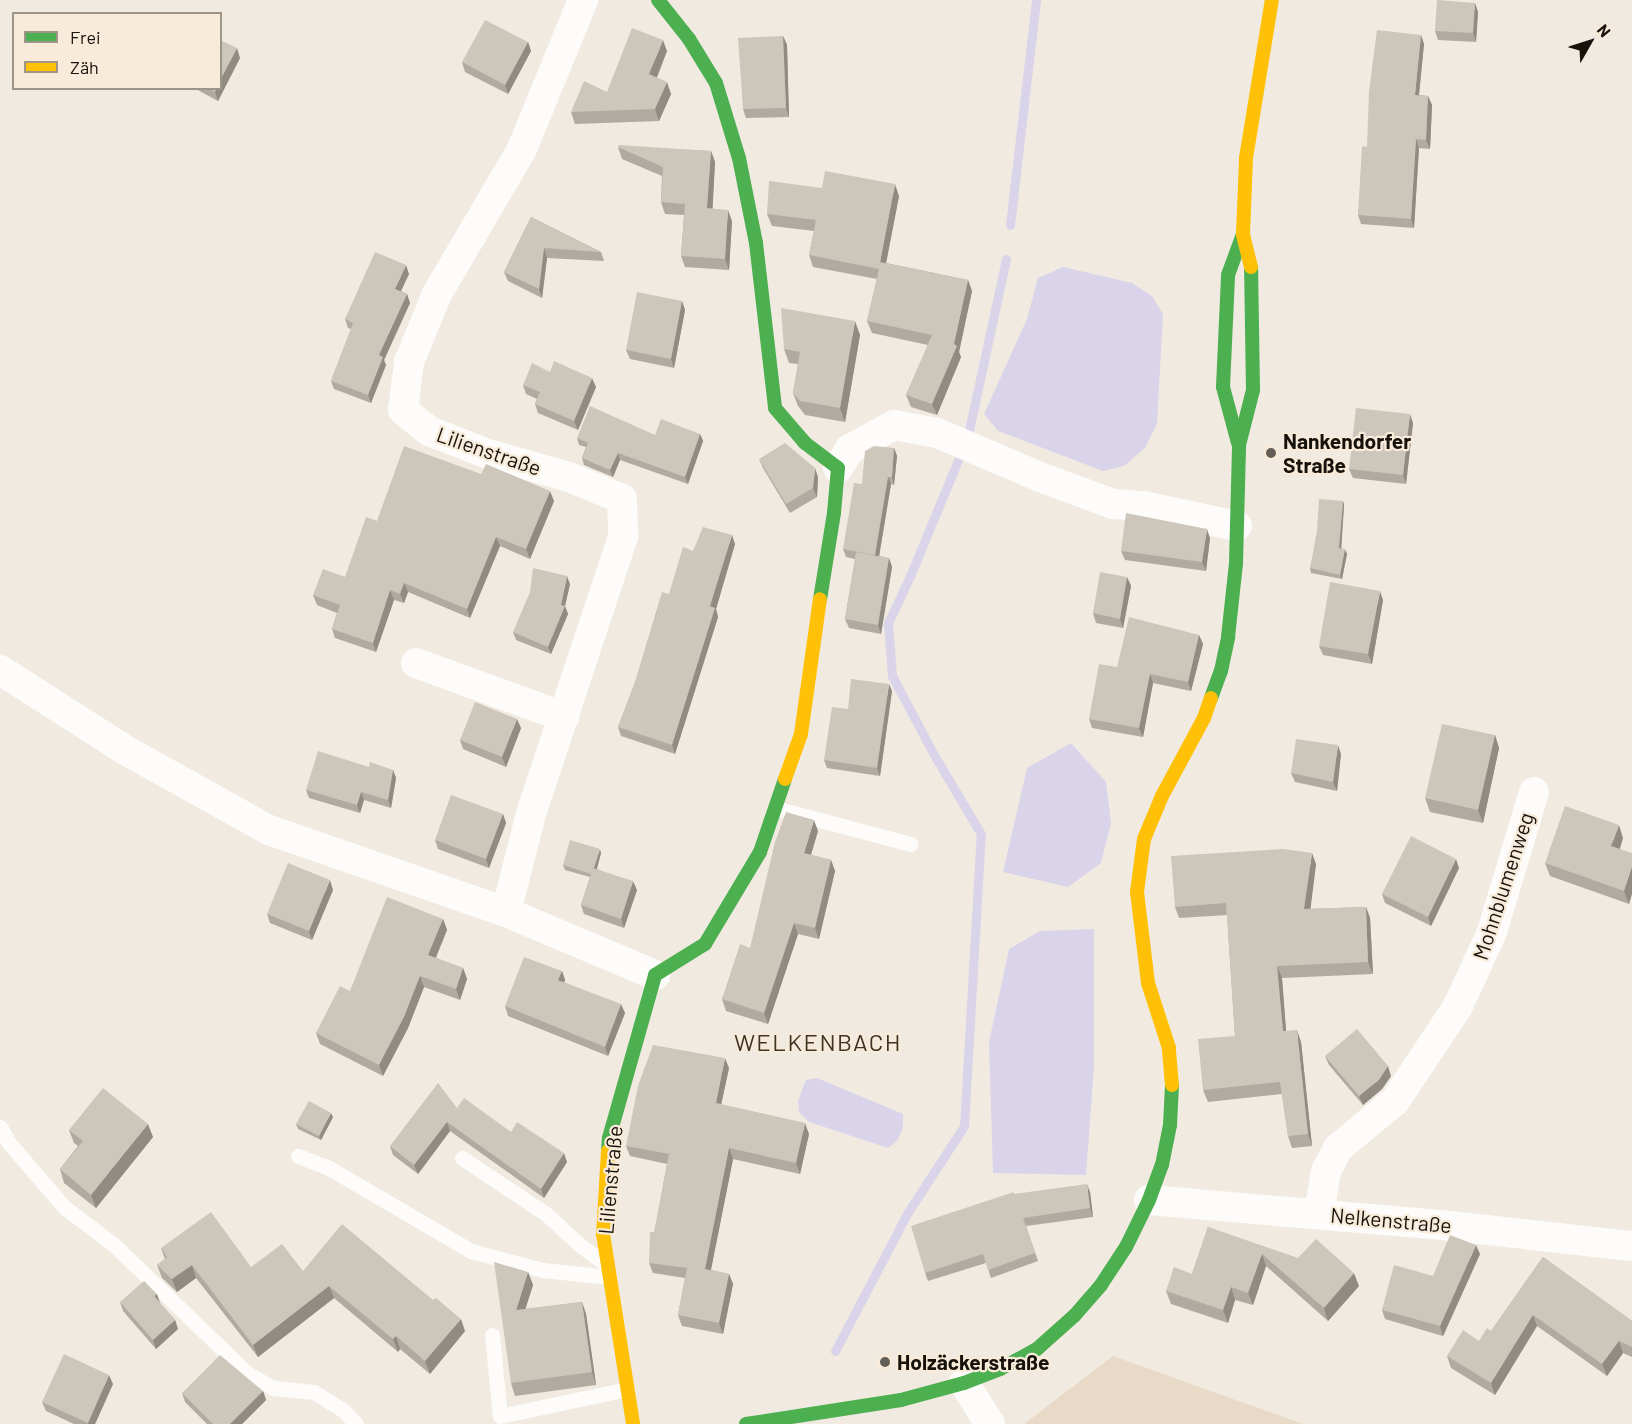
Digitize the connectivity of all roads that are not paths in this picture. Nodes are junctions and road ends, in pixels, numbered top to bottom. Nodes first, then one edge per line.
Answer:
1 (583, 0) edge
2 (658, 0) edge
3 (1272, 0) edge
4 (1243, 234) junction
5 (1239, 446) junction
6 (838, 468) junction
7 (1237, 526) junction
8 (416, 663) dead end
9 (0, 670) edge
10 (564, 717) junction
11 (1534, 792) dead end
12 (775, 808) junction
13 (910, 844) dead end
14 (506, 912) junction
15 (655, 975) junction
16 (0, 1127) edge
17 (298, 1156) dead end
18 (462, 1158) dead end
19 (1149, 1200) junction
20 (1319, 1214) junction
21 (1632, 1246) edge
22 (609, 1271) junction
23 (492, 1335) dead end
24 (964, 1383) junction
25 (627, 1389) junction
26 (844, 1415) edge
27 (356, 1424) edge
28 (633, 1424) edge
29 (746, 1424) edge
30 (990, 1424) edge

1 - 10 street, Lilienstraße
2 - 6 main road
3 - 4 main road
4 - 5 main road
4 - 5 main road
5 - 7 main road
6 - 7 street
6 - 12 main road
7 - 19 main road
8 - 10 street
9 - 14 street
10 - 14 street, Lilienstraße
11 - 20 street, Mohnblumenweg
12 - 13 lane
12 - 15 main road
14 - 15 street
15 - 22 main road, Lilienstraße
16 - 27 lane
17 - 22 lane
18 - 22 lane
19 - 20 street, Nelkenstraße
19 - 24 main road
20 - 21 street, Nelkenstraße
22 - 25 main road, Lilienstraße
23 - 25 lane
24 - 26 main road
24 - 30 street
25 - 28 main road, Lilienstraße
26 - 29 main road

